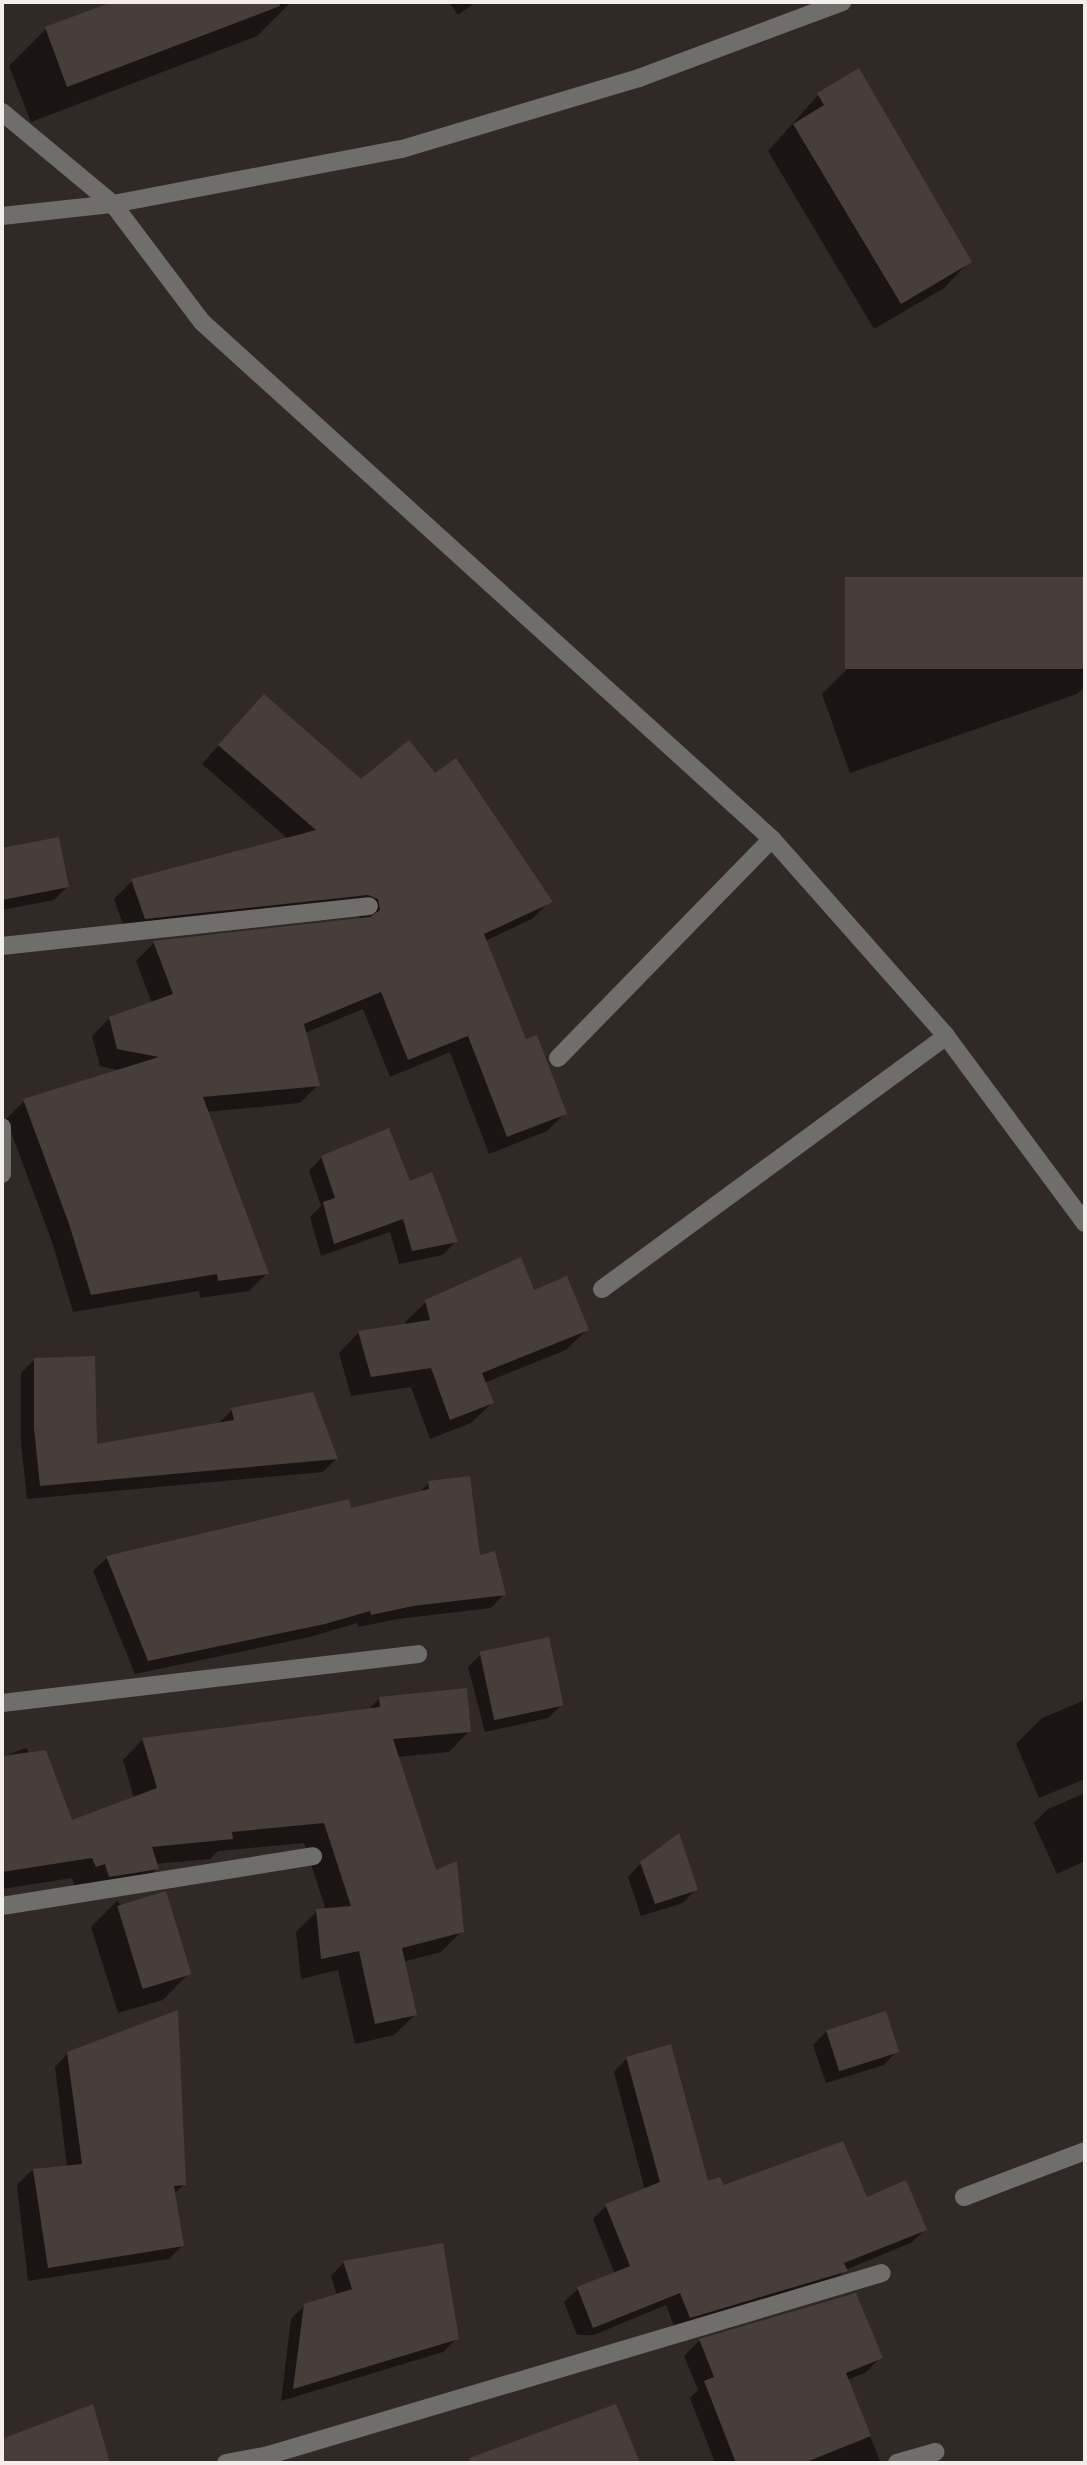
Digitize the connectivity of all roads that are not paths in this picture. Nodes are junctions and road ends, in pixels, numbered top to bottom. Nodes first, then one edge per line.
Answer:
1 (842, 2) edge
2 (2, 112) edge
3 (113, 204) junction
4 (2, 216) edge
5 (772, 839) junction
6 (369, 906) dead end
7 (2, 946) edge
8 (946, 1036) junction
9 (558, 1058) dead end
10 (2, 1127) edge
11 (2, 1174) edge
12 (1085, 1223) edge
13 (603, 1289) dead end
14 (418, 1654) dead end
15 (2, 1703) edge
16 (313, 1856) dead end
17 (2, 1906) edge
18 (1085, 2151) edge
19 (964, 2197) dead end
20 (881, 2273) dead end
21 (935, 2452) dead end
22 (270, 2459) edge
23 (226, 2463) edge
24 (897, 2463) edge

1 - 3 street
2 - 3 street
3 - 4 street
3 - 5 street
5 - 8 street
5 - 9 street
6 - 7 street
8 - 12 street
8 - 13 street
10 - 11 street
14 - 15 street
16 - 17 street
18 - 19 street
20 - 22 street
21 - 24 street
22 - 23 street

